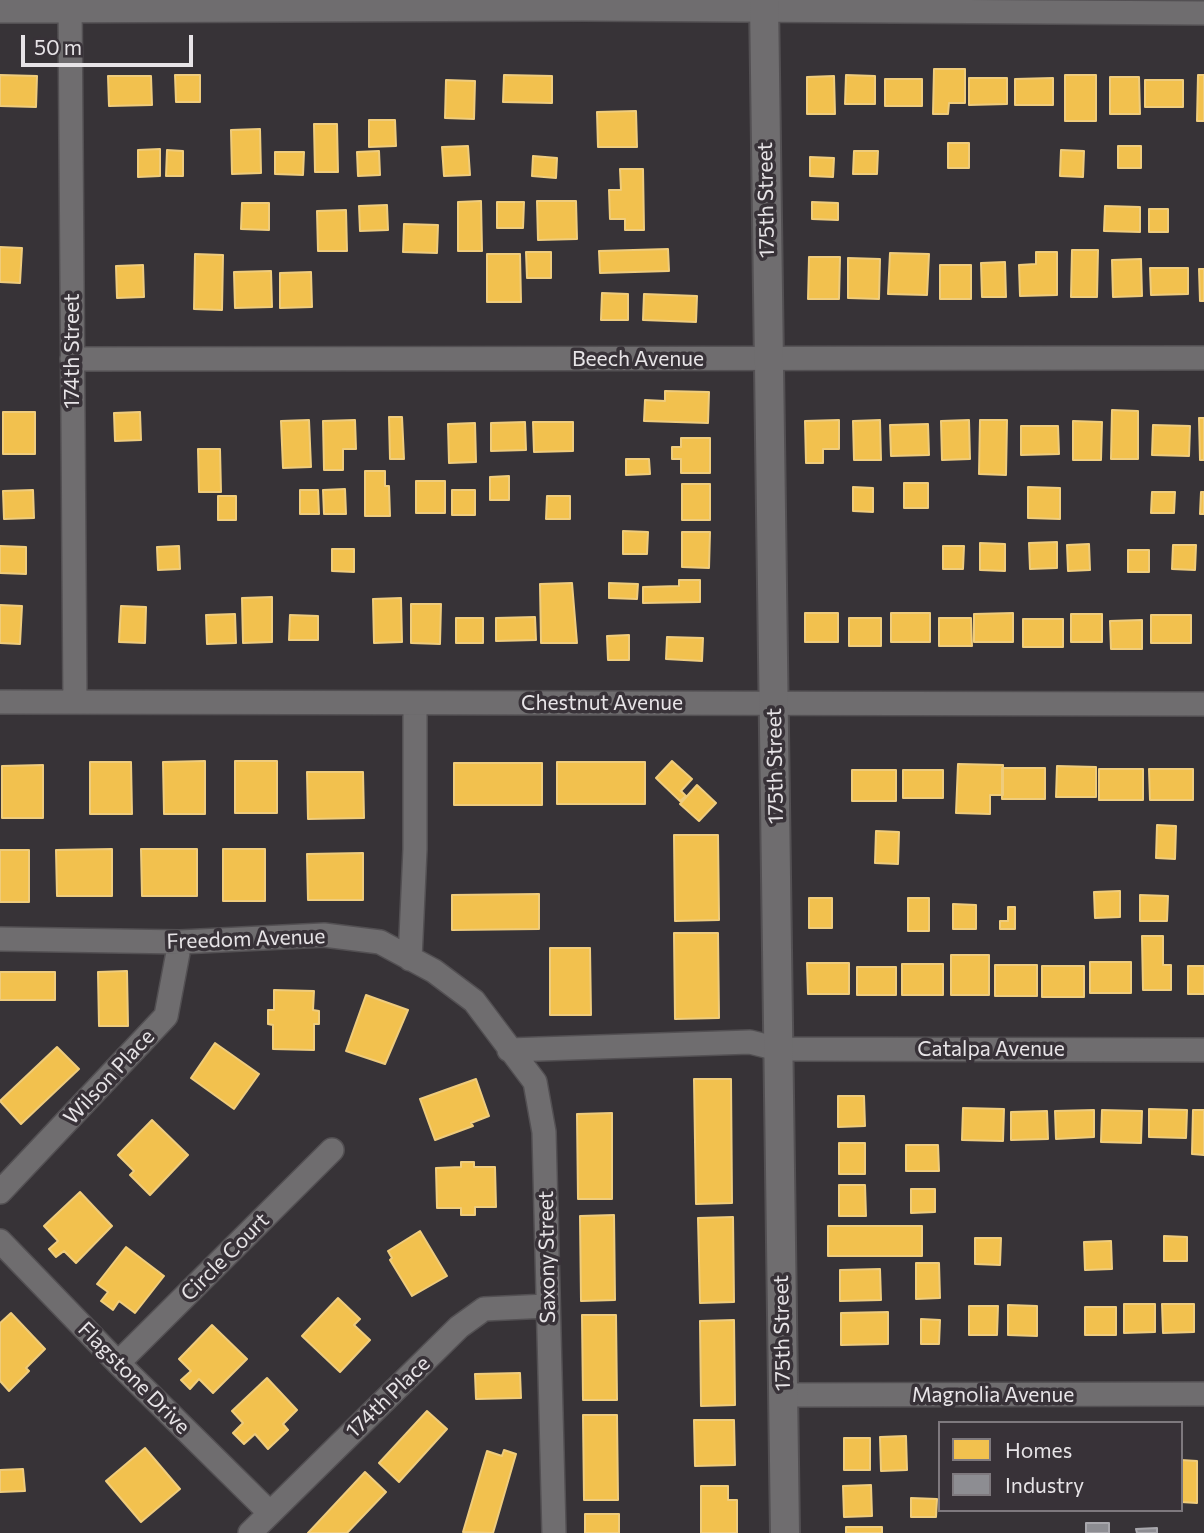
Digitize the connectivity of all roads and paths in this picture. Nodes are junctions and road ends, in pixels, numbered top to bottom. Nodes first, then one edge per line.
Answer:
1 (70, 5) edge
2 (412, 5) edge
3 (764, 6) edge
4 (0, 11) edge
5 (1204, 13) edge
6 (1204, 358) edge
7 (72, 359) junction
8 (767, 359) junction
9 (0, 702) edge
10 (75, 702) junction
11 (415, 704) junction
12 (775, 704) junction
13 (1204, 704) edge
14 (0, 939) edge
15 (180, 942) junction
16 (410, 959) junction
17 (474, 1001) joint
18 (778, 1049) junction
19 (509, 1050) junction
20 (1204, 1050) edge
21 (332, 1150) dead end
22 (0, 1192) edge
23 (0, 1241) edge
24 (548, 1306) junction
25 (118, 1363) junction
26 (1204, 1394) edge
27 (783, 1395) junction
28 (270, 1513) junction
29 (250, 1533) edge
30 (554, 1533) edge
31 (785, 1533) edge

1 - 2 street
1 - 4 street
1 - 7 street, 174th Street
2 - 3 street
3 - 5 street
3 - 8 street, 175th Street
6 - 8 street, Beech Avenue
7 - 8 street, Beech Avenue
7 - 10 street, 174th Street
8 - 12 street, 175th Street
9 - 10 street, Chestnut Avenue
10 - 11 street, Chestnut Avenue
11 - 12 street, Chestnut Avenue
11 - 16 street
12 - 13 street, Chestnut Avenue
12 - 18 street, 175th Street
14 - 15 street, Freedom Avenue
15 - 16 street, Freedom Avenue
15 - 22 street, Wilson Place
16 - 17 street, Freedom Avenue
17 - 19 street, Saxony Street
18 - 19 street, Catalpa Avenue
18 - 20 street, Catalpa Avenue
18 - 27 street, 175th Street
19 - 24 street, Saxony Street
21 - 25 street, Circle Court
23 - 25 street, Flagstone Drive
24 - 28 street, 174th Place
24 - 30 street, Saxony Street
25 - 28 street, Flagstone Drive
26 - 27 street, Magnolia Avenue
27 - 31 street, 175th Street
28 - 29 street, 174th Place

